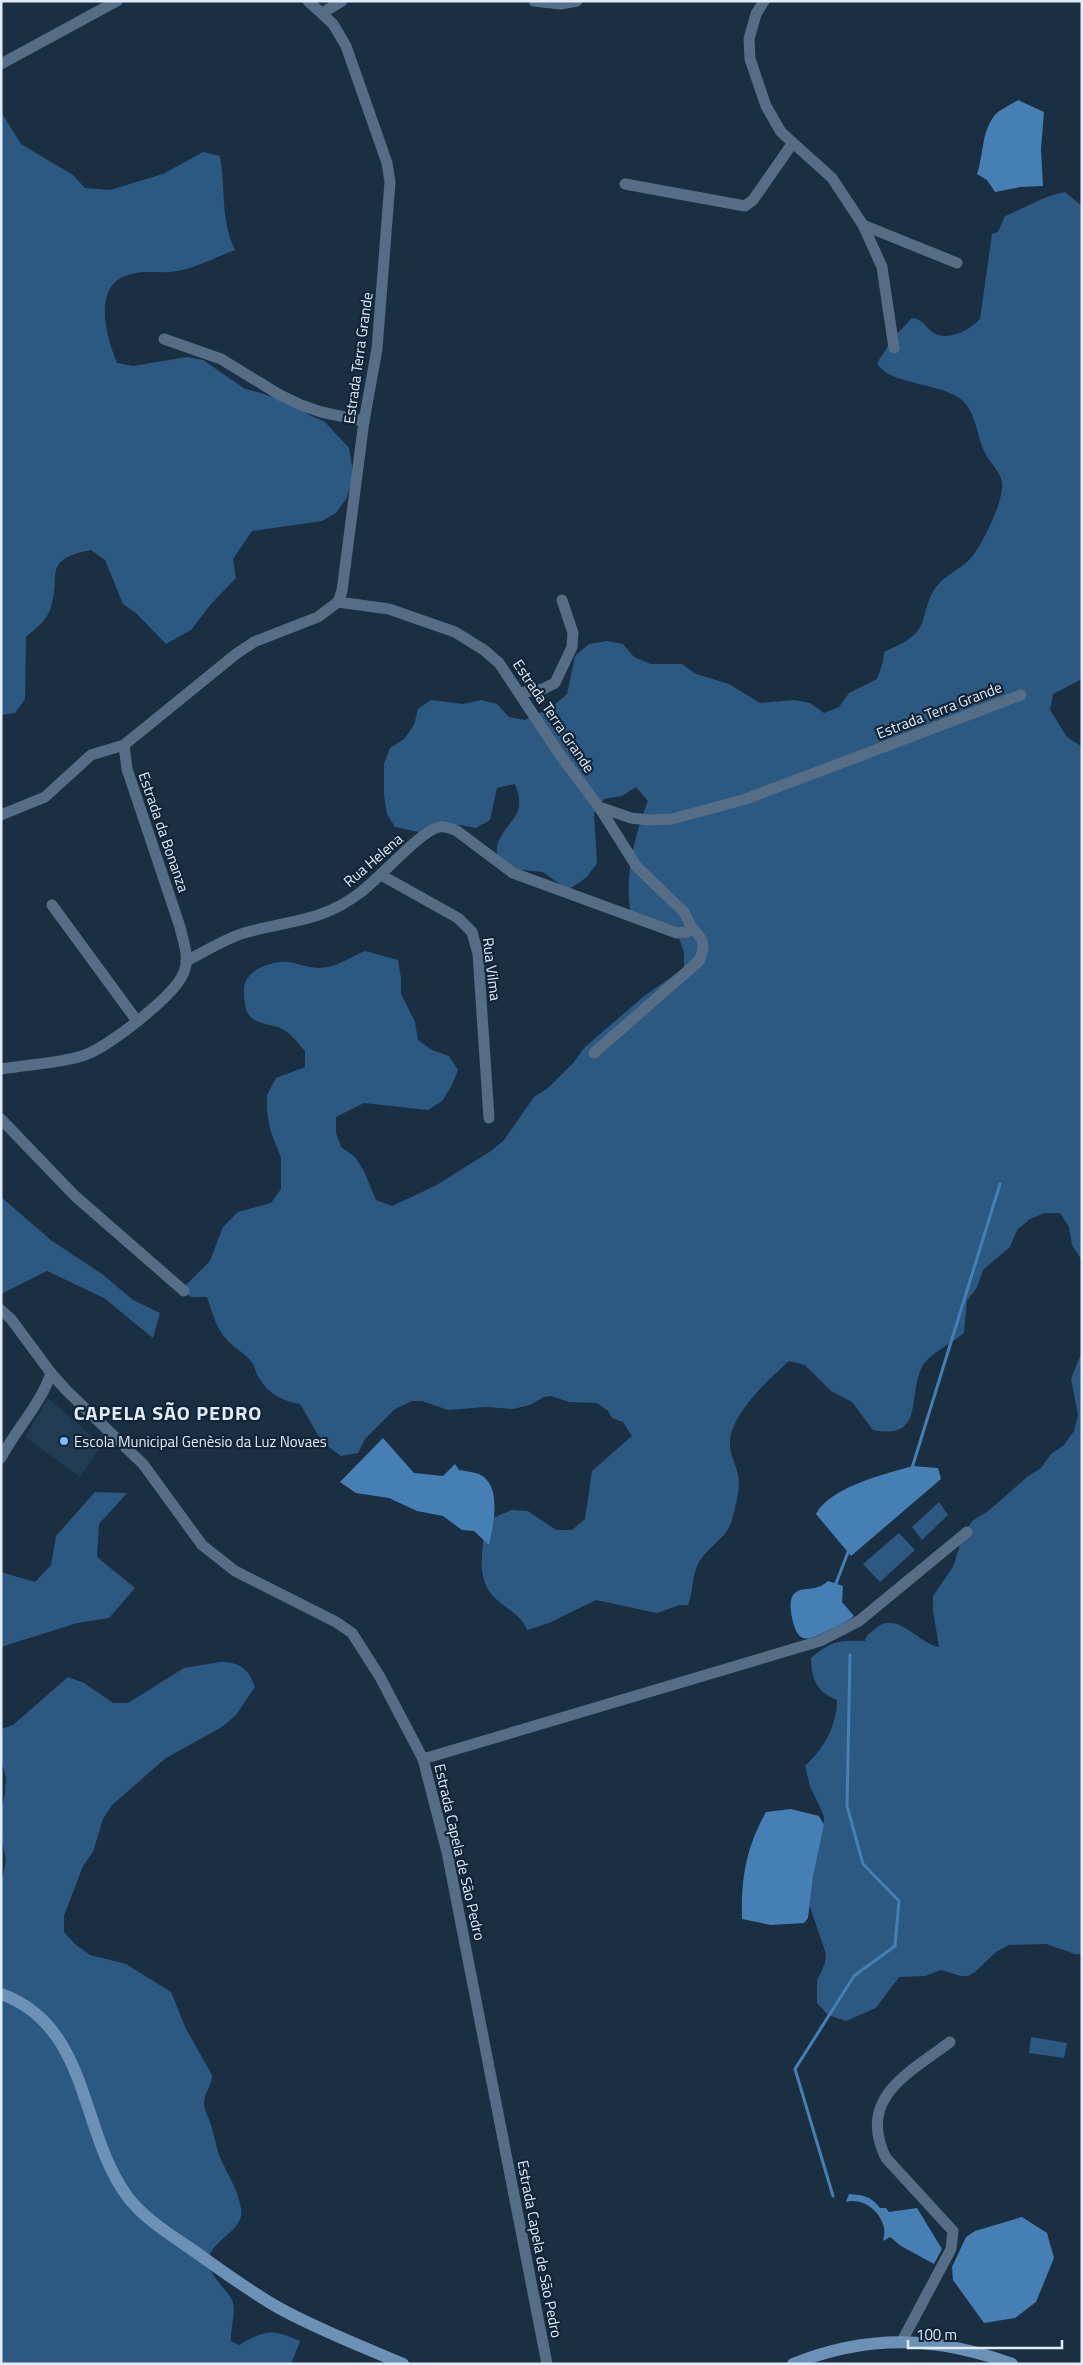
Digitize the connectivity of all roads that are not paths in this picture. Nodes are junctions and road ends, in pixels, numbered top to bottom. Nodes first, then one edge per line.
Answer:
1 (117, 1) edge
2 (308, 1) edge
3 (342, 1) edge
4 (534, 1) edge
5 (577, 1) edge
6 (764, 1) edge
7 (322, 13) junction
8 (1, 64) edge
9 (792, 144) junction
10 (625, 184) dead end
11 (863, 226) junction
12 (957, 264) dead end
13 (164, 339) dead end
14 (894, 348) dead end
15 (364, 421) junction
16 (562, 600) dead end
17 (338, 602) junction
18 (520, 693) junction
19 (1021, 695) dead end
20 (124, 745) junction
21 (599, 807) junction
22 (1, 815) edge
23 (380, 875) junction
24 (52, 905) dead end
25 (692, 928) junction
26 (186, 961) junction
27 (138, 1021) junction
28 (594, 1053) dead end
29 (1, 1069) edge
30 (489, 1118) dead end
31 (1, 1119) edge
32 (184, 1290) dead end
33 (1, 1310) edge
34 (51, 1373) junction
35 (1, 1458) edge
36 (967, 1532) dead end
37 (422, 1759) junction
38 (1, 1994) edge
39 (950, 2042) dead end
40 (902, 2341) junction
41 (403, 2364) edge
42 (546, 2364) edge
43 (793, 2364) edge
44 (1012, 2364) edge

1 - 8 street
2 - 7 street, Estrada Terra Grande
3 - 7 street
4 - 5 street
6 - 9 street
7 - 15 street, Estrada Terra Grande
9 - 10 street
9 - 11 street
11 - 12 street
11 - 14 street
13 - 15 street
15 - 17 street, Estrada Terra Grande
16 - 18 street
17 - 18 street, Estrada Terra Grande
17 - 20 street
18 - 21 street, Estrada Terra Grande
19 - 21 street, Estrada Terra Grande
20 - 22 street
20 - 26 street, Estrada da Bonanza
21 - 25 street
23 - 25 street, Rua Helena
23 - 26 street, Rua Helena
23 - 30 street, Rua Vilma
24 - 27 street
25 - 28 street
26 - 27 street
27 - 29 street
31 - 32 street
33 - 34 street, Estrada Capela de São Pedro
34 - 35 street
34 - 37 street, Estrada Capela de São Pedro
36 - 37 street
37 - 42 street, Estrada Capela de São Pedro
38 - 41 street
39 - 40 street
40 - 43 street
40 - 44 street

